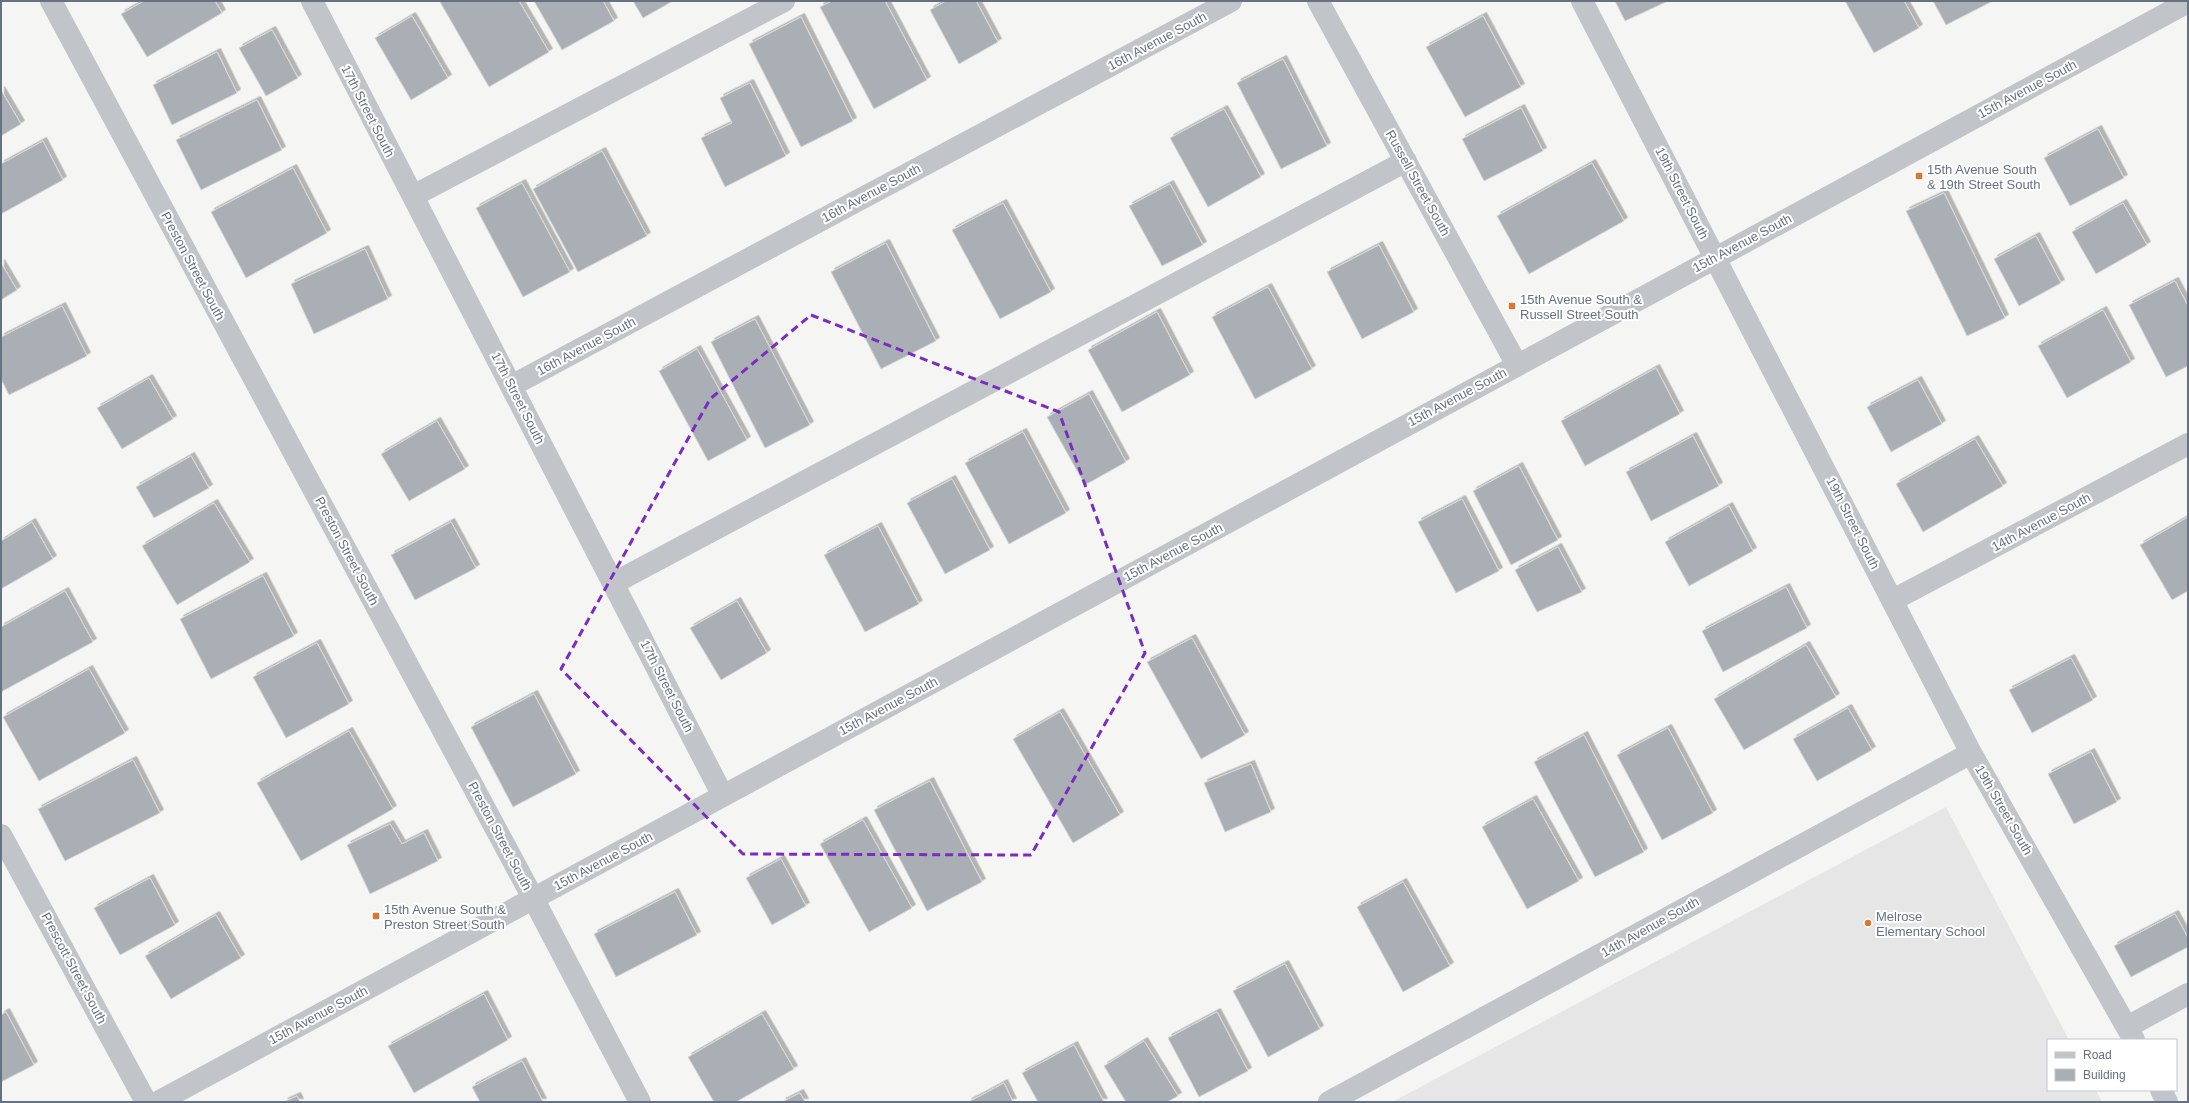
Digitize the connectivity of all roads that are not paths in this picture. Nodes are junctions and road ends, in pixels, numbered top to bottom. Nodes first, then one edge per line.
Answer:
1 (51, 1) edge
2 (784, 1) edge
3 (1231, 1) edge
4 (1318, 1) edge
5 (1582, 1) edge
6 (315, 2) edge
7 (2188, 2) edge
8 (1406, 161) junction
9 (413, 196) junction
10 (1716, 258) junction
11 (1517, 365) junction
12 (511, 386) junction
13 (2188, 444) edge
14 (614, 584) junction
15 (1893, 600) junction
16 (1971, 752) junction
17 (723, 796) junction
18 (1, 834) edge
19 (533, 898) junction
20 (2188, 994) edge
21 (2130, 1033) edge
22 (2161, 1091) edge
23 (146, 1102) edge
24 (158, 1102) edge
25 (640, 1102) edge
26 (1329, 1102) edge
27 (2167, 1102) edge

1 - 19 street, Preston Street South
2 - 9 street
3 - 12 street, 16th Avenue South
4 - 8 street, Russell Street South
5 - 10 street, 19th Street South
6 - 9 street, 17th Street South
7 - 10 street, 15th Avenue South
8 - 11 street, Russell Street South
8 - 14 street
9 - 12 street, 17th Street South
10 - 11 street, 15th Avenue South
10 - 15 street, 19th Street South
11 - 17 street, 15th Avenue South
12 - 14 street, 17th Street South
13 - 15 street, 14th Avenue South
14 - 17 street, 17th Street South
15 - 16 street, 19th Street South
16 - 21 street, 19th Street South
16 - 26 street, 14th Avenue South
17 - 19 street, 15th Avenue South
18 - 23 street, Prescott Street South
19 - 24 street, 15th Avenue South
19 - 25 street, Preston Street South
20 - 21 street
22 - 27 street

